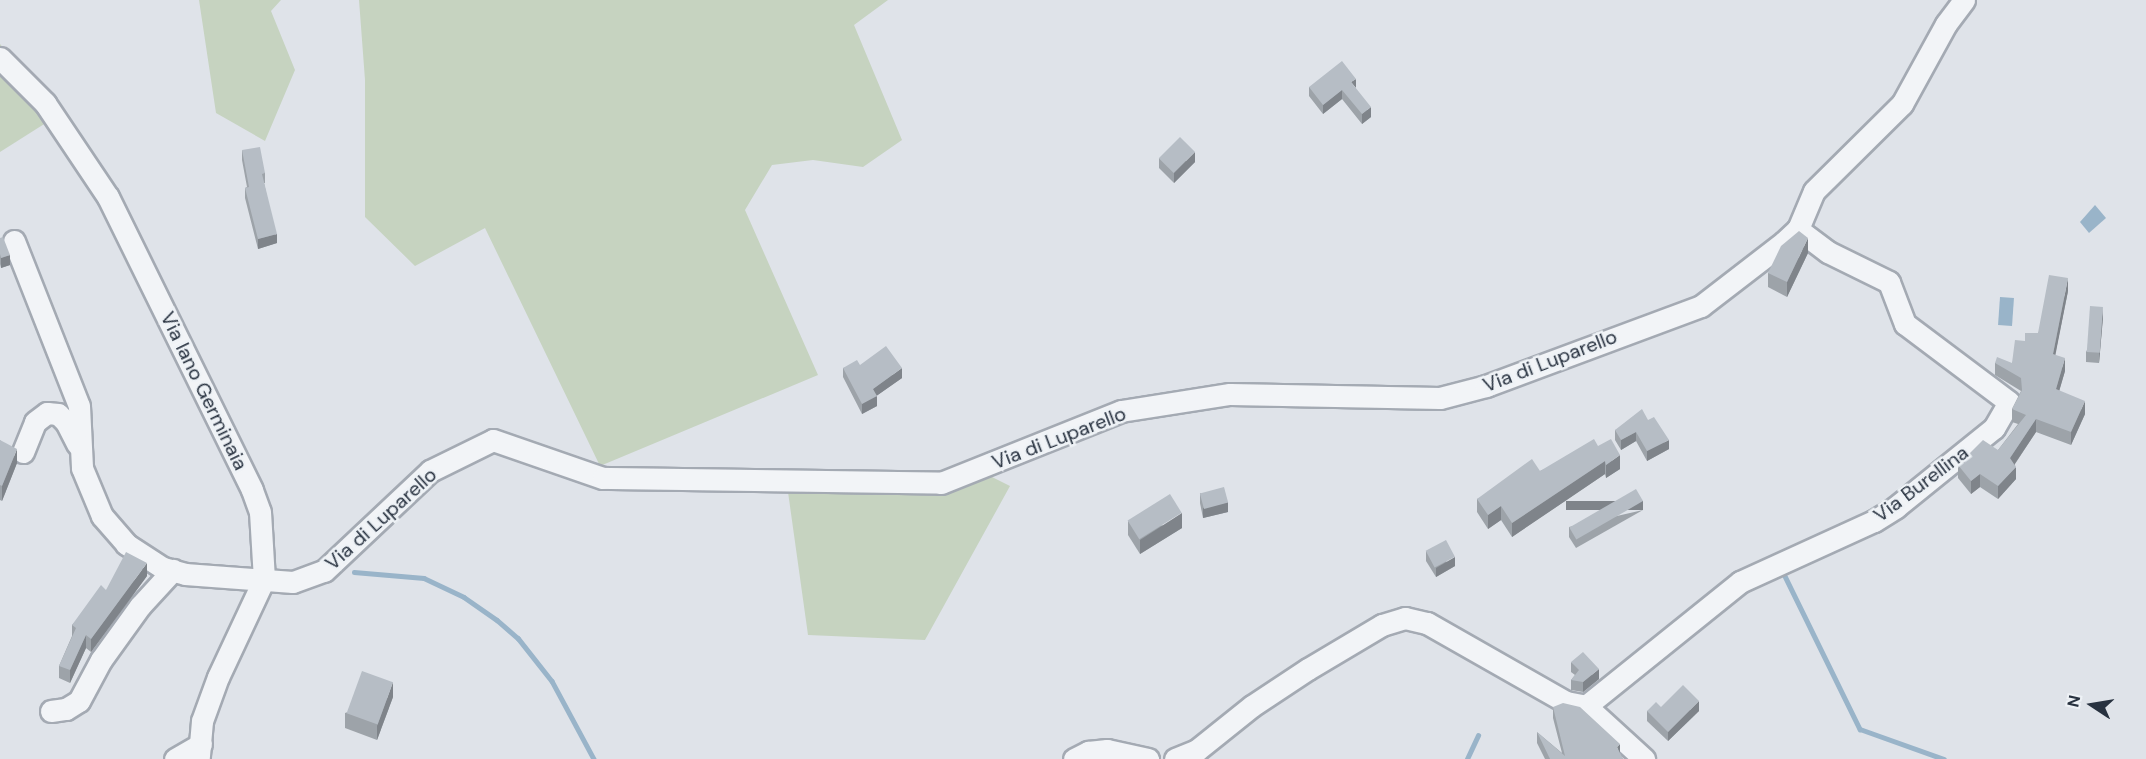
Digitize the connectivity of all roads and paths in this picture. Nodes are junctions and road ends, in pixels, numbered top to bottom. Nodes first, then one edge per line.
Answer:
1 (1964, 0) edge
2 (0, 58) edge
3 (1798, 229) junction
4 (14, 241) dead end
5 (80, 450) junction
6 (23, 452) dead end
7 (173, 570) junction
8 (264, 579) junction
9 (1586, 706) junction
10 (51, 711) dead end
11 (200, 752) edge
12 (175, 759) edge
13 (1074, 759) edge
14 (1148, 759) edge
15 (1175, 759) edge
16 (1644, 759) edge

1 - 3 street, Via di Luparello
2 - 8 street, Via Iano Germinaia
3 - 8 street, Via di Luparello
3 - 9 street, Via Burellina
4 - 5 street
5 - 6 street
5 - 7 street
7 - 8 street, Via di Luparello
7 - 10 street
8 - 11 street, Via Iano Germinaia
9 - 15 street
9 - 16 street
11 - 12 street
13 - 14 street

